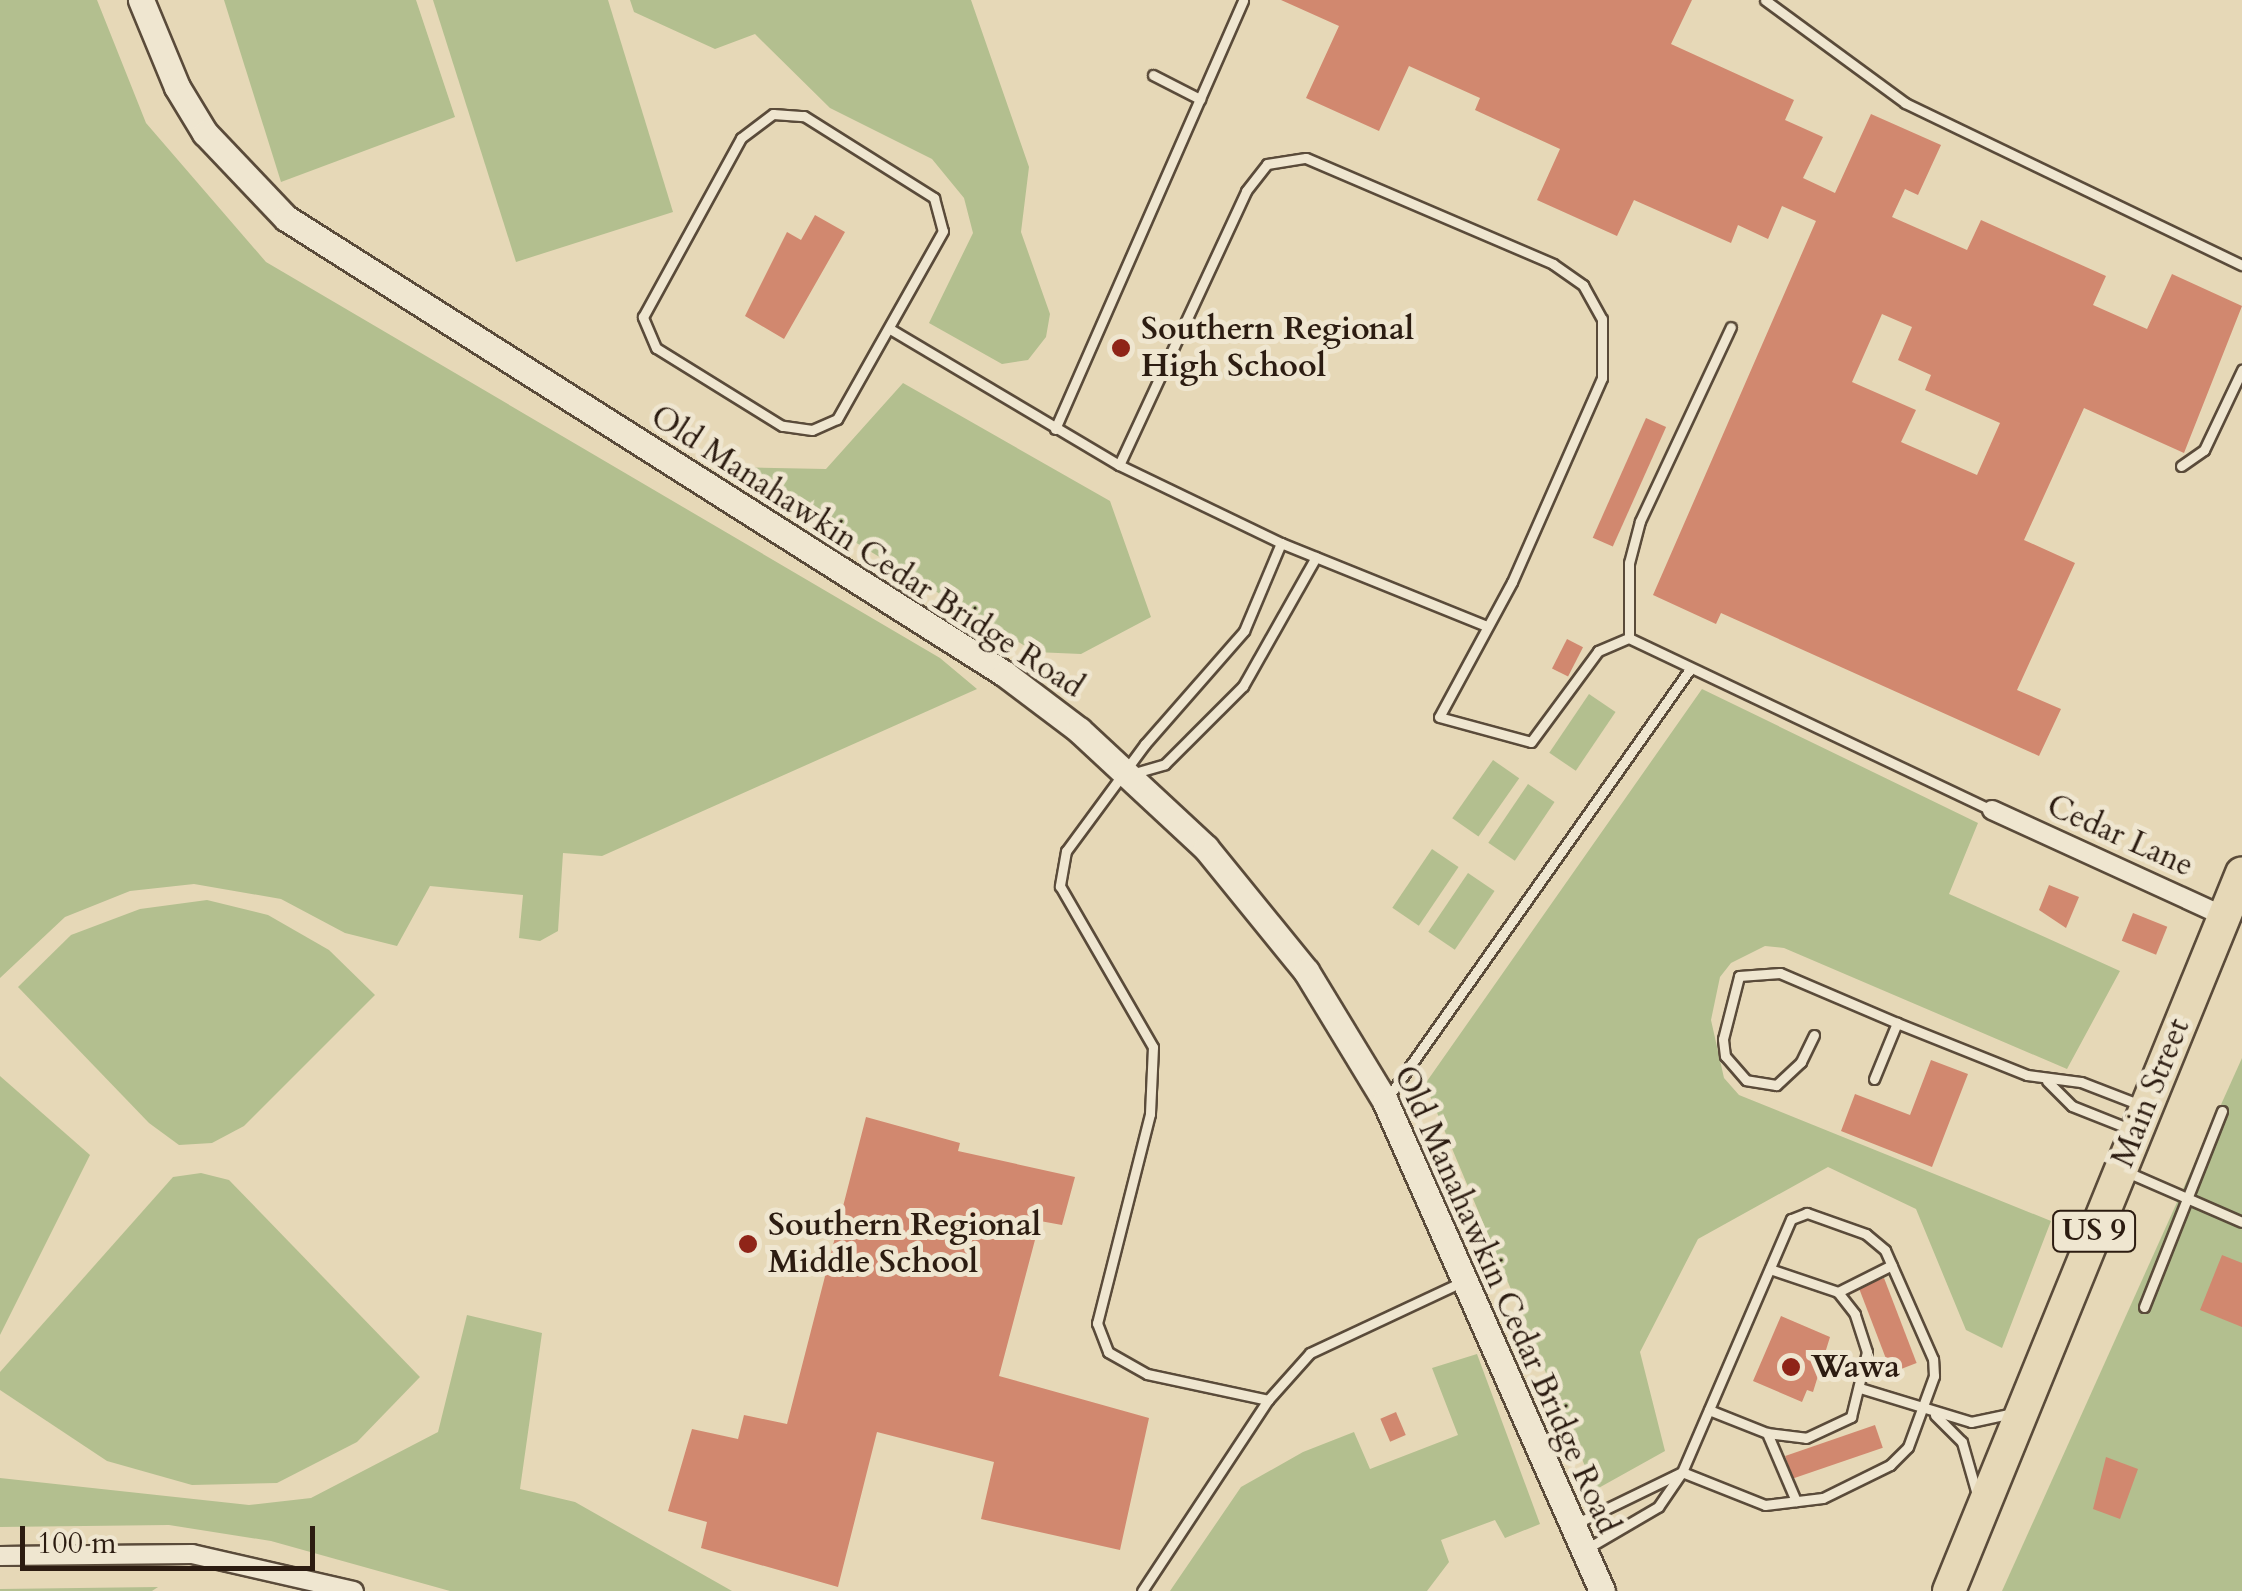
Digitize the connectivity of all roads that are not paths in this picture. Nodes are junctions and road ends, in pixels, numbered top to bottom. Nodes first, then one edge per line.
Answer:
1 (141, 0) edge
2 (1243, 0) edge
3 (1765, 0) edge
4 (1153, 75) dead end
5 (1200, 99) junction
6 (2242, 265) edge
7 (1730, 327) dead end
8 (890, 330) junction
9 (2242, 370) edge
10 (1054, 430) junction
11 (1119, 465) junction
12 (2181, 466) dead end
13 (1280, 543) junction
14 (1316, 557) junction
15 (1484, 625) junction
16 (1629, 638) junction
17 (1690, 669) junction
18 (1128, 775) junction
19 (1992, 810) joint
20 (2242, 873) edge
21 (2224, 916) junction
22 (1897, 1023) junction
23 (1814, 1036) dead end
24 (1874, 1079) dead end
25 (2048, 1081) junction
26 (1385, 1101) junction
27 (2222, 1112) dead end
28 (2140, 1119) junction
29 (2120, 1169) junction
30 (2188, 1200) junction
31 (2242, 1222) edge
32 (1892, 1265) junction
33 (1770, 1269) junction
34 (1466, 1281) junction
35 (1838, 1292) junction
36 (2144, 1307) dead end
37 (1860, 1388) junction
38 (1268, 1400) junction
39 (1709, 1410) junction
40 (2022, 1410) junction
41 (1928, 1412) junction
42 (1766, 1432) junction
43 (1682, 1472) junction
44 (1796, 1502) junction
45 (1978, 1523) junction
46 (1572, 1525) junction
47 (1584, 1550) junction
48 (0, 1556) edge
49 (354, 1591) edge
50 (1142, 1591) edge
51 (1602, 1591) edge
52 (1950, 1591) edge

1 - 18 street, Old Manahawkin Cedar Bridge Road
2 - 5 lane
3 - 6 lane
4 - 5 lane
5 - 10 lane
7 - 16 lane
8 - 8 lane
8 - 10 lane
9 - 12 lane
10 - 11 lane
11 - 13 lane
11 - 15 lane
13 - 14 lane
13 - 18 lane
14 - 15 lane
14 - 18 lane
15 - 16 lane
16 - 17 lane
17 - 19 lane
17 - 26 lane
18 - 26 street, Old Manahawkin Cedar Bridge Road
18 - 38 lane
19 - 21 street, Cedar Lane
20 - 21 highway, Main Street / US 9
21 - 28 highway, Main Street / US 9
22 - 23 lane
22 - 24 lane
22 - 25 lane
25 - 28 lane
25 - 28 lane
26 - 34 street, Old Manahawkin Cedar Bridge Road
27 - 30 lane
28 - 29 highway, Main Street / US 9
29 - 30 lane
29 - 40 highway, Main Street / US 9
30 - 31 lane
30 - 36 lane
32 - 33 lane
32 - 35 lane
32 - 41 lane
33 - 35 lane
33 - 39 lane
34 - 38 lane
34 - 46 street, Old Manahawkin Cedar Bridge Road
35 - 37 lane
37 - 41 lane
37 - 42 lane
38 - 50 lane
39 - 42 lane
39 - 43 lane
40 - 41 lane
40 - 45 highway, Main Street / US 9
41 - 44 lane
41 - 45 lane
42 - 44 lane
43 - 44 lane
43 - 46 lane
43 - 47 lane
45 - 52 highway, Main Street / US 9
46 - 47 street, Old Manahawkin Cedar Bridge Road
47 - 51 street, Old Manahawkin Cedar Bridge Road
48 - 49 street

